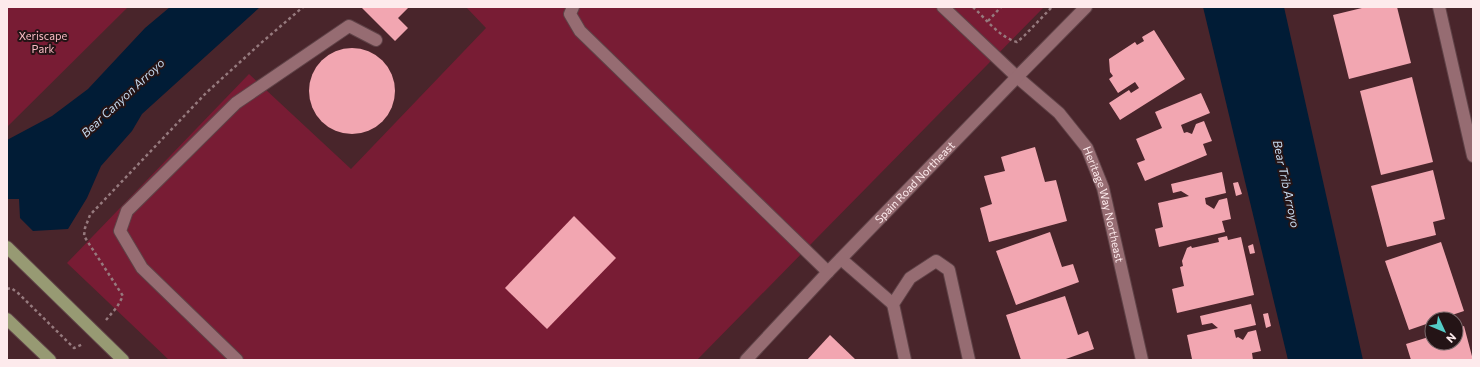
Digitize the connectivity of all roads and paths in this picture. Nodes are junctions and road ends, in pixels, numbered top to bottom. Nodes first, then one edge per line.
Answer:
1 (573, 7) edge
2 (943, 7) edge
3 (973, 7) edge
4 (1001, 7) edge
5 (1052, 7) edge
6 (1086, 7) edge
7 (1439, 7) edge
8 (988, 21) junction
9 (376, 40) dead end
10 (1017, 77) junction
11 (1473, 156) edge
12 (11, 250) edge
13 (842, 258) junction
14 (828, 272) junction
15 (893, 304) junction
16 (7, 319) edge
17 (50, 360) edge
18 (124, 360) edge
19 (237, 360) edge
20 (746, 360) edge
21 (905, 360) edge
22 (969, 360) edge
23 (1142, 360) edge

1 - 14 street
2 - 10 street, Heritage Way Northeast
3 - 8 path
4 - 8 path
5 - 8 path
6 - 10 street, Spain Road Northeast
7 - 11 street
9 - 19 street
10 - 13 street, Spain Road Northeast
10 - 23 street, Heritage Way Northeast
12 - 18 main road
13 - 14 street, Spain Road Northeast
13 - 15 street
14 - 20 street, Spain Road Northeast
15 - 21 street
15 - 22 street
16 - 17 main road

